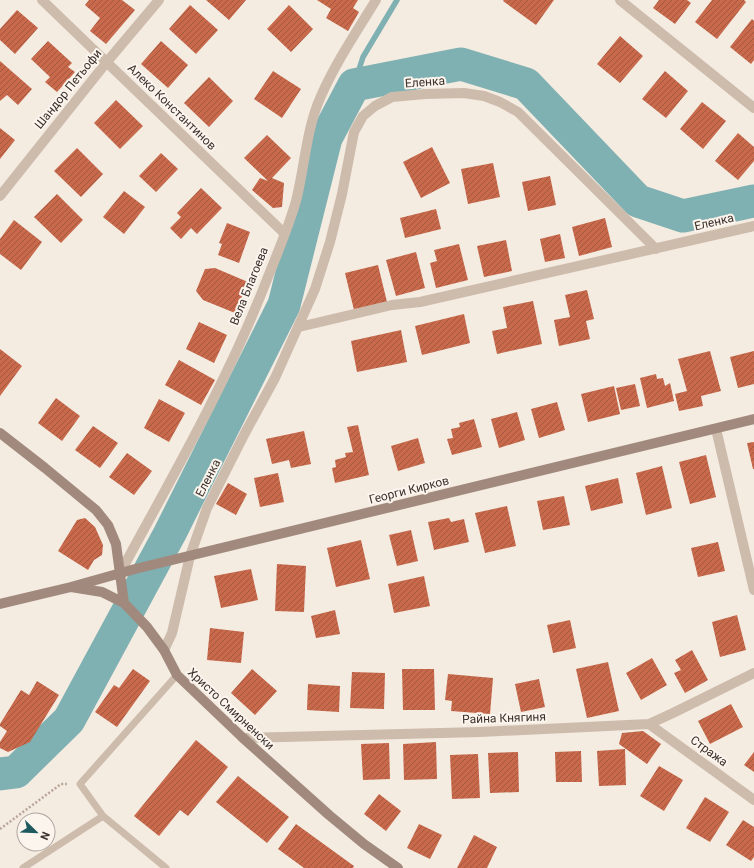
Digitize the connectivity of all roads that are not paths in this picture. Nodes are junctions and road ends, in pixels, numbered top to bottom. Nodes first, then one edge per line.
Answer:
1 (42, 0) edge
2 (159, 0) edge
3 (376, 0) edge
4 (620, 0) edge
5 (106, 63) junction
6 (754, 108) edge
7 (0, 196) edge
8 (754, 226) edge
9 (284, 232) junction
10 (656, 249) junction
11 (299, 327) junction
12 (754, 419) edge
13 (716, 429) junction
14 (0, 433) edge
15 (190, 556) junction
16 (120, 573) junction
17 (71, 586) junction
18 (754, 590) edge
19 (124, 603) junction
20 (0, 604) edge
21 (164, 650) junction
22 (754, 673) edge
23 (176, 675) junction
24 (649, 724) junction
25 (243, 738) junction
26 (754, 800) edge
27 (103, 816) junction
28 (23, 868) edge
29 (166, 868) edge
30 (398, 868) edge

1 - 5 street, Алеко Константинов
2 - 5 street, Шандор Петьофи
3 - 9 street, Вела Благоева
4 - 6 street
5 - 7 street, Шандор Петьофи
5 - 9 street, Алеко Константинов
8 - 10 street, Еленка
9 - 16 street, Вела Благоева
10 - 11 street, Еленка
10 - 11 street, Еленка
11 - 15 street, Еленка
12 - 13 street, Георги Кирков
13 - 15 street, Георги Кирков
13 - 18 street
14 - 16 street
15 - 16 street, Георги Кирков
15 - 21 street, Еленка
16 - 17 street, Георги Кирков
16 - 19 street
17 - 19 street, Георги Кирков
17 - 20 street, Георги Кирков
19 - 21 street, Христо Смирненски
21 - 23 street, Христо Смирненски
22 - 24 street, Райна Княгиня
23 - 25 street, Христо Смирненски
23 - 27 lane
24 - 25 street, Райна Княгиня
24 - 26 street, Стража
25 - 30 street, Христо Смирненски
27 - 28 lane
27 - 29 lane

